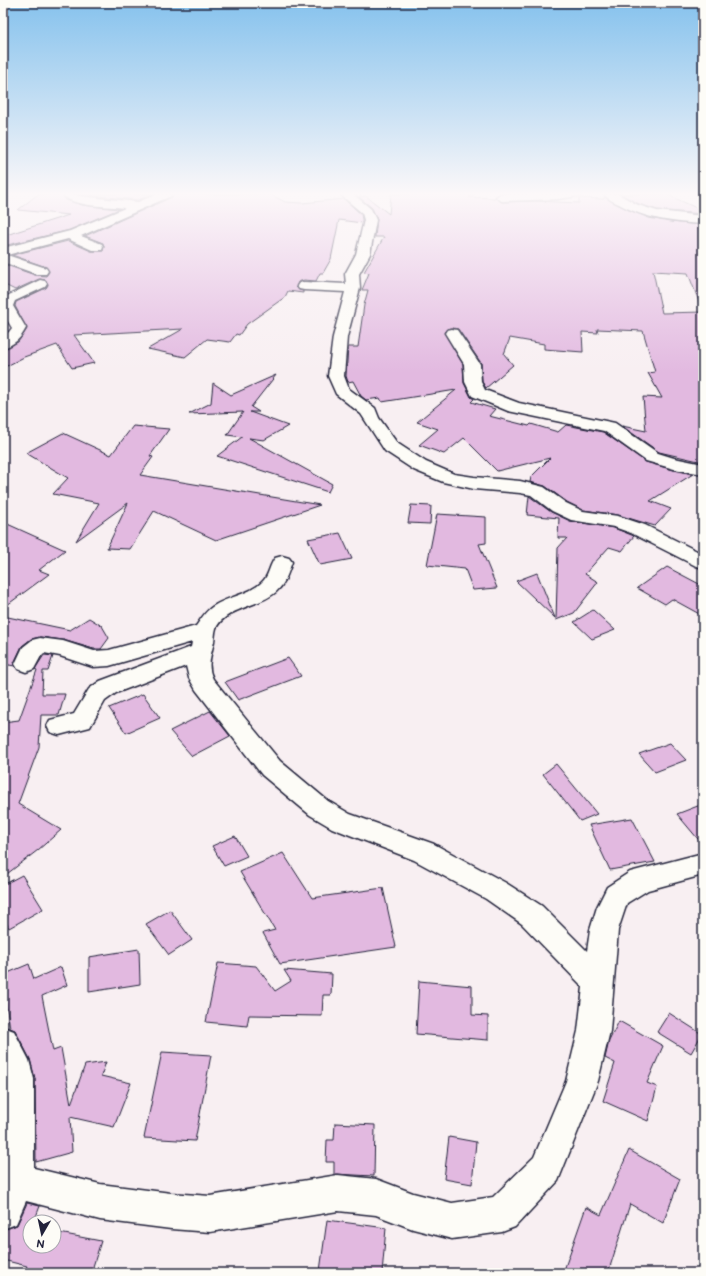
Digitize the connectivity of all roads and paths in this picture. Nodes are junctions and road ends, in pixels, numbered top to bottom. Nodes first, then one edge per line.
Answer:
1 (363, 254) edge
2 (3, 258) edge
3 (304, 286) dead end
4 (353, 288) junction
5 (452, 332) dead end
6 (3, 343) edge
7 (703, 469) edge
8 (282, 562) dead end
9 (703, 562) edge
10 (202, 641) junction
11 (26, 664) dead end
12 (59, 726) dead end
13 (703, 864) edge
14 (598, 982) junction
15 (3, 1042) edge
16 (17, 1181) junction
17 (3, 1211) edge

1 - 4 street
2 - 6 street
3 - 4 street
4 - 9 street
5 - 7 street
8 - 10 street
10 - 11 street
10 - 12 street
10 - 14 street
13 - 14 street
14 - 16 street
15 - 16 street
16 - 17 street

